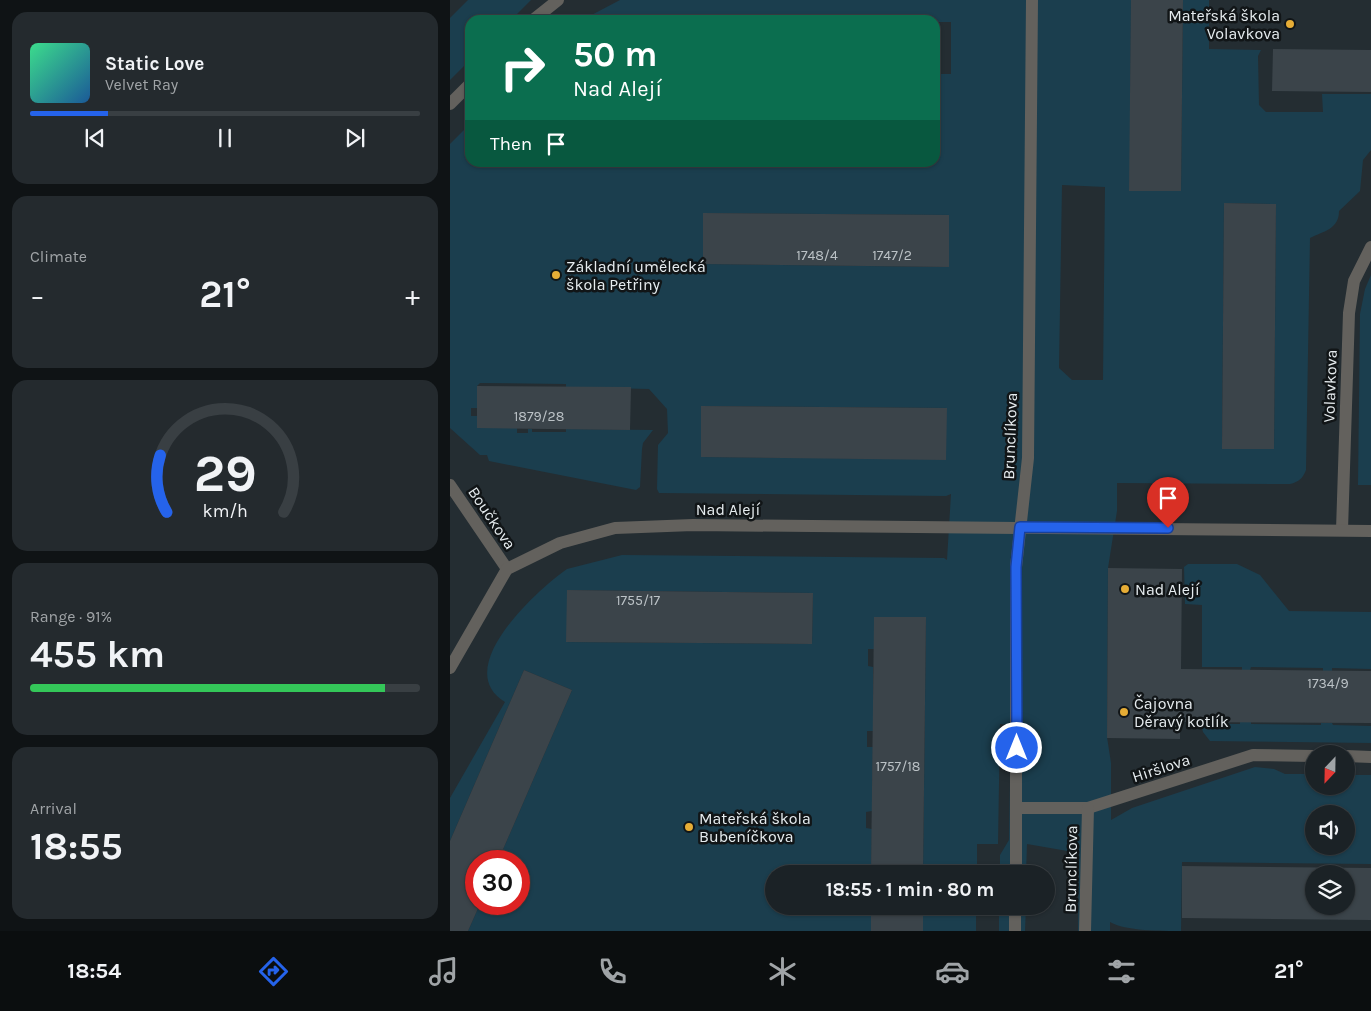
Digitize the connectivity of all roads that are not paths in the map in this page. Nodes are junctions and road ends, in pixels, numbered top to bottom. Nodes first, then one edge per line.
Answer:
1 (558, 0) edge
2 (1032, 0) edge
3 (539, 15) edge
4 (465, 89) edge
5 (450, 104) edge
6 (1371, 247) edge
7 (450, 485) edge
8 (1020, 527) junction
9 (1342, 530) junction
10 (1371, 531) edge
11 (507, 569) junction
12 (450, 668) edge
13 (1305, 756) edge
14 (1355, 756) edge
15 (1371, 756) edge
16 (1017, 808) junction
17 (1088, 808) junction
18 (1016, 865) edge
19 (1015, 915) edge
20 (1015, 931) edge
21 (1085, 931) edge

1 - 3 street
2 - 8 street, Brunclíkova
4 - 5 street
6 - 9 street, Volavkova
7 - 11 street, Boučkova
8 - 9 street, Nad Alejí
8 - 11 street, Nad Alejí
8 - 16 street, Brunclíkova
9 - 10 street, Nad Alejí
11 - 12 street
13 - 17 street, Hiršlova
14 - 15 street
16 - 17 street, Hiršlova
16 - 18 street, Brunclíkova
17 - 21 street, Brunclíkova
19 - 20 street

